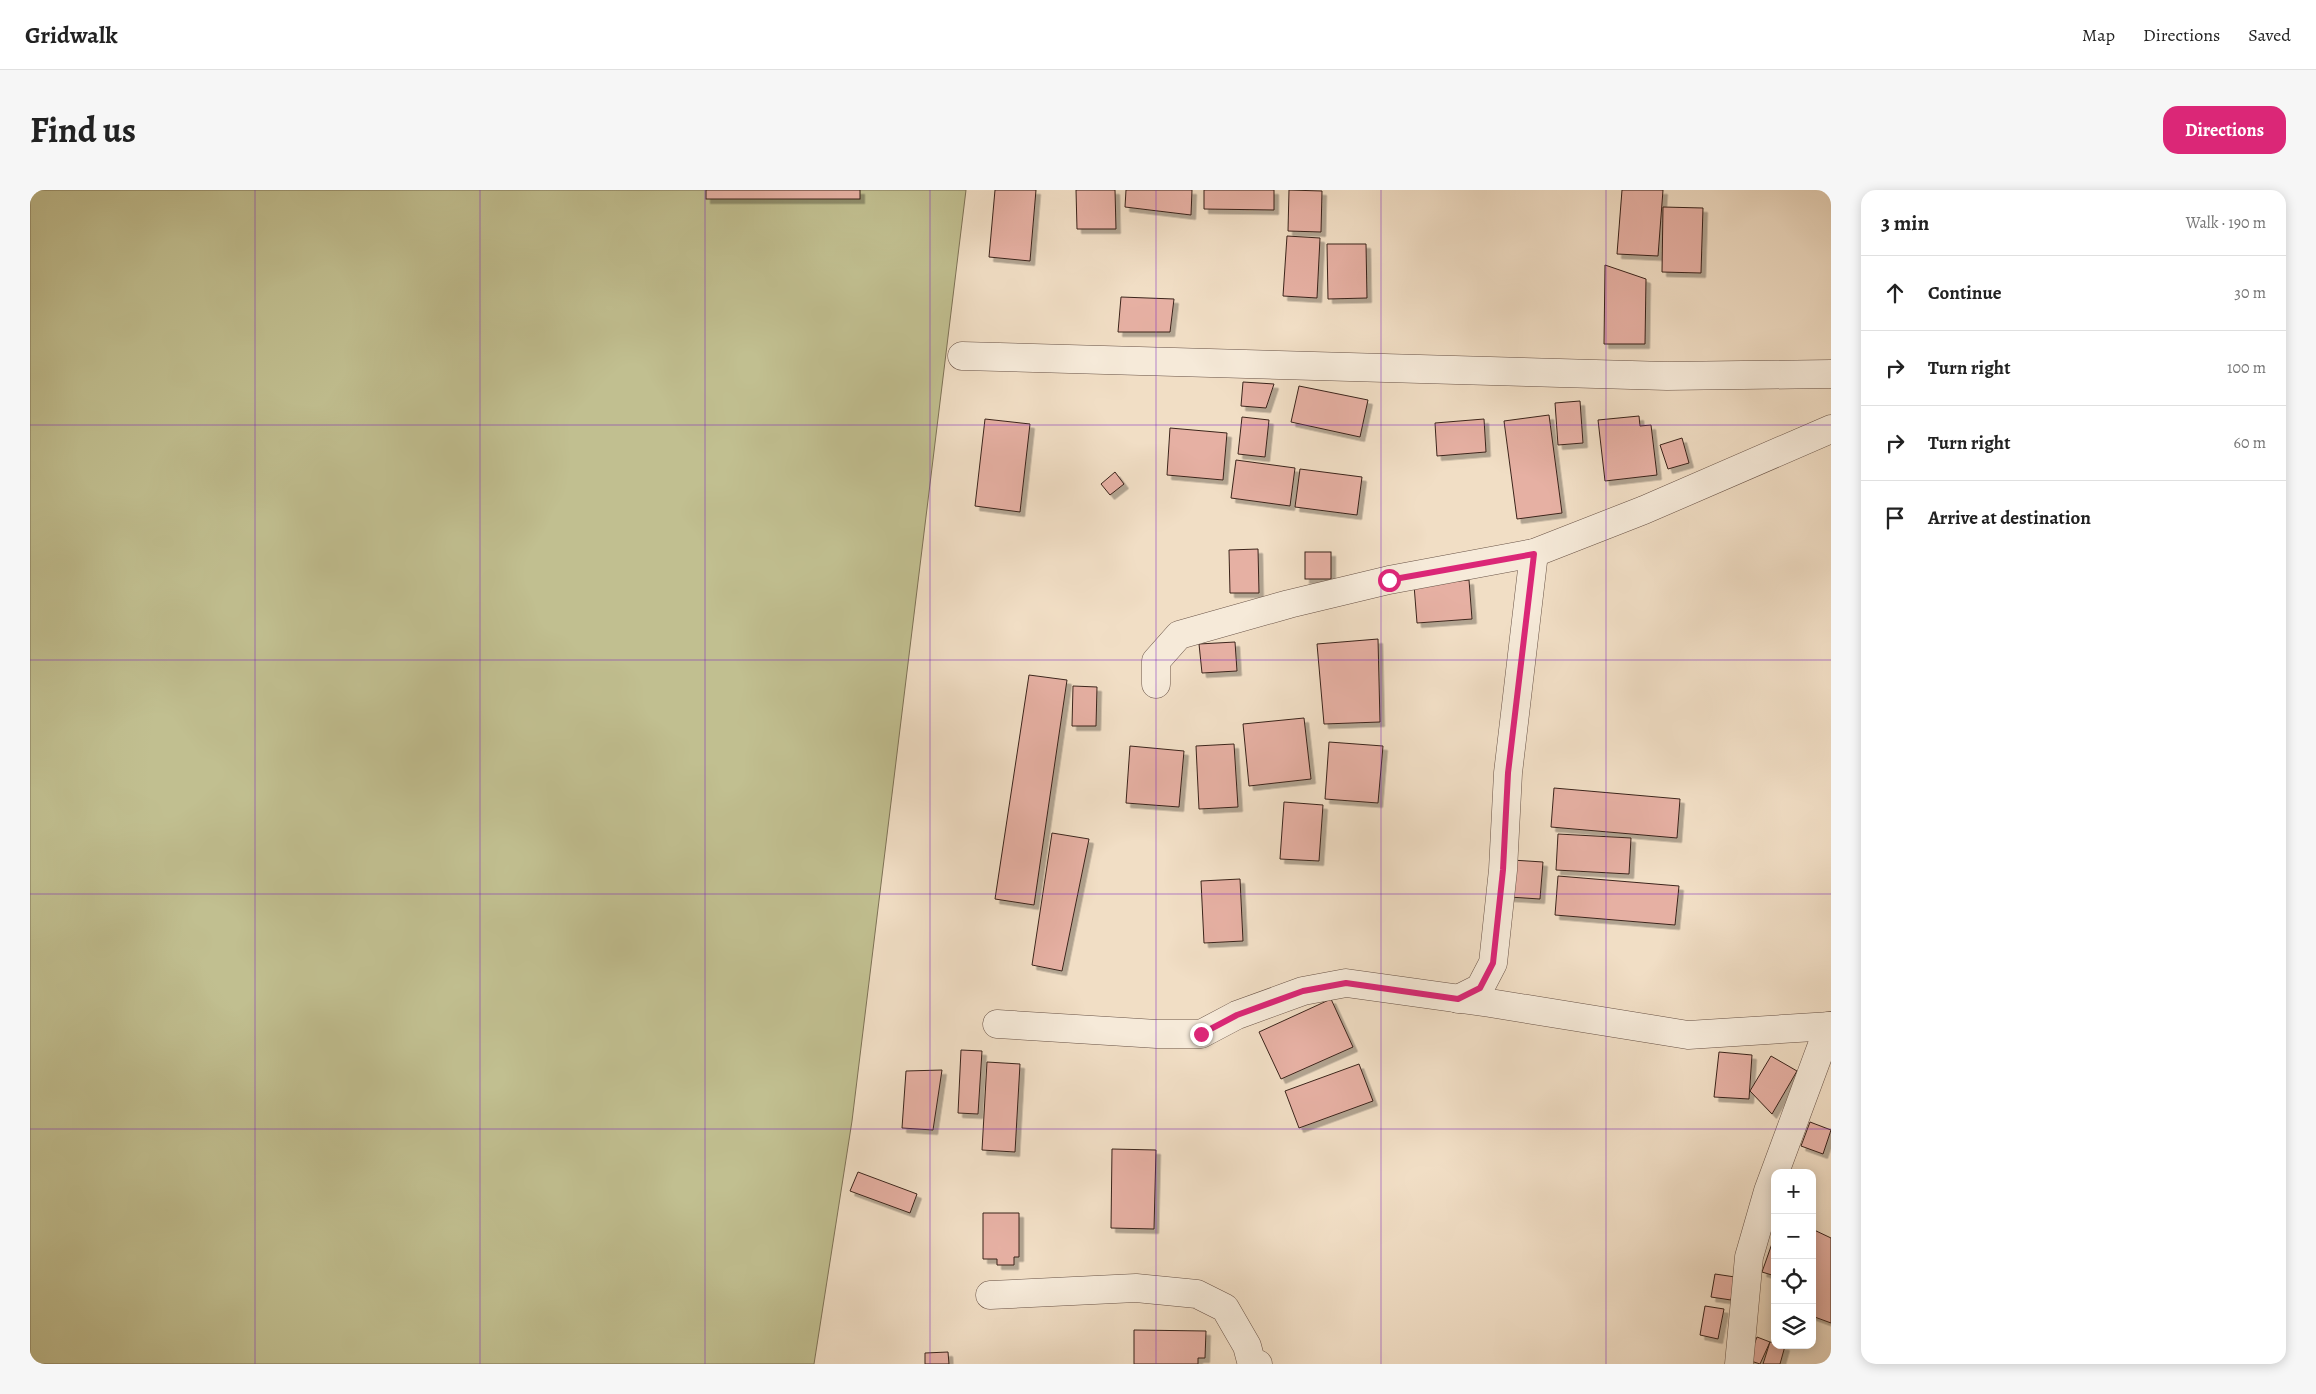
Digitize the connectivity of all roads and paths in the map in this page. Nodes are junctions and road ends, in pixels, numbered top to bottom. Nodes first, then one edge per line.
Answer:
1 (962, 356) dead end
2 (1831, 374) edge
3 (1831, 429) edge
4 (1534, 554) junction
5 (1156, 684) dead end
6 (1458, 999) junction
7 (997, 1024) dead end
8 (1830, 1026) edge
9 (990, 1295) dead end
10 (1258, 1364) edge
11 (1739, 1364) edge

1 - 2 street
3 - 4 street
4 - 5 street
4 - 6 street
6 - 7 street
6 - 8 street
8 - 11 street
9 - 10 street

